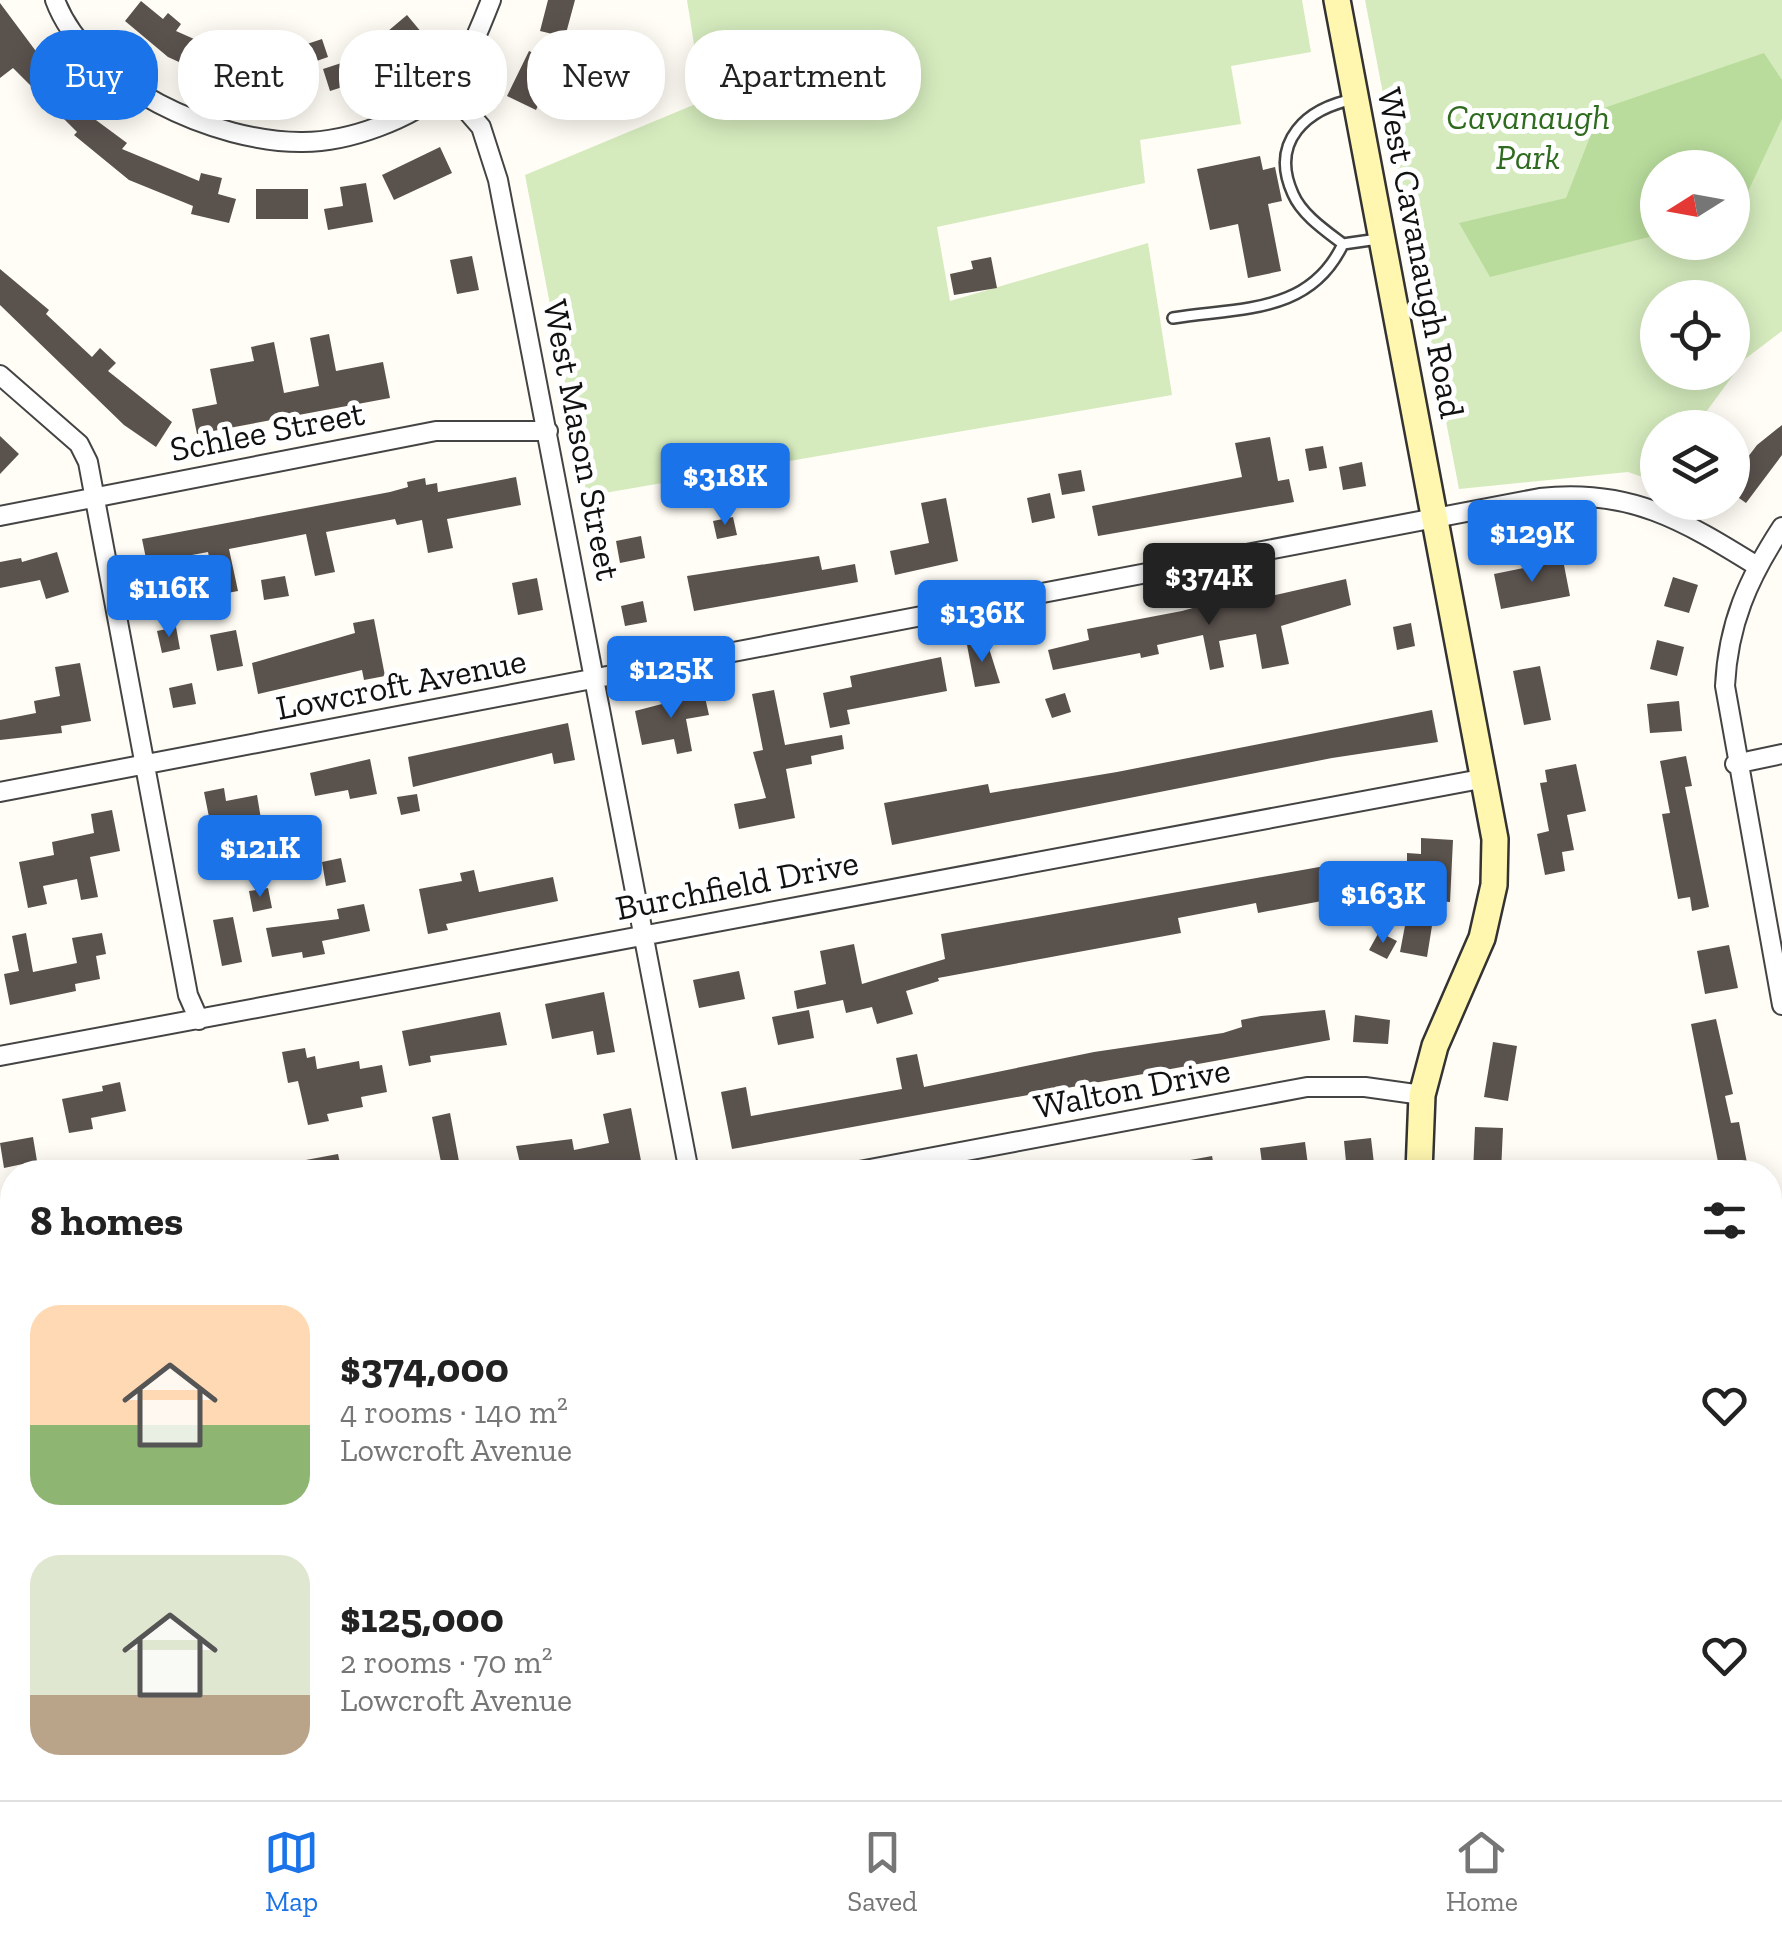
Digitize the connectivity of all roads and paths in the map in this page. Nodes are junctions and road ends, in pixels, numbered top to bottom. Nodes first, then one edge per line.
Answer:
1 (54, 0) edge
2 (491, 0) edge
3 (1337, 0) edge
4 (476, 30) edge
5 (1356, 99) junction
6 (392, 120) edge
7 (476, 120) edge
8 (1383, 238) junction
9 (1343, 244) junction
10 (1174, 318) dead end
11 (0, 375) edge
12 (548, 432) junction
13 (95, 498) junction
14 (0, 516) edge
15 (1434, 519) junction
16 (1782, 527) edge
17 (1756, 566) junction
18 (596, 679) junction
19 (1782, 754) edge
20 (1736, 764) junction
21 (145, 768) junction
22 (1486, 778) junction
23 (0, 792) edge
24 (644, 935) junction
25 (1782, 1005) edge
26 (200, 1020) junction
27 (0, 1056) edge
28 (1422, 1095) junction
29 (687, 1160) edge
30 (918, 1160) edge
31 (1419, 1160) edge
32 (549, 1800) edge
33 (566, 1800) edge

1 - 6 street
2 - 4 street
3 - 5 street, West Cavanaugh Road
5 - 8 street, West Cavanaugh Road
5 - 9 lane
7 - 12 street, West Mason Street
8 - 9 lane
8 - 15 street, West Cavanaugh Road
9 - 10 lane
11 - 13 street
12 - 13 street, Schlee Street
12 - 18 street, West Mason Street
13 - 14 street, Schlee Street
13 - 21 street
15 - 17 street, Lowcroft Avenue
15 - 18 street, Lowcroft Avenue
15 - 22 street, West Cavanaugh Road
16 - 17 street
17 - 20 street
18 - 21 street, Lowcroft Avenue
18 - 24 street, West Mason Street
19 - 20 street
20 - 25 street
21 - 23 street, Lowcroft Avenue
21 - 26 street
22 - 24 street, Burchfield Drive
22 - 28 street, West Cavanaugh Road
24 - 26 street, Burchfield Drive
24 - 29 street, West Mason Street
26 - 27 street, Burchfield Drive
28 - 30 street, Walton Drive
28 - 31 street, West Cavanaugh Road
32 - 33 lane

